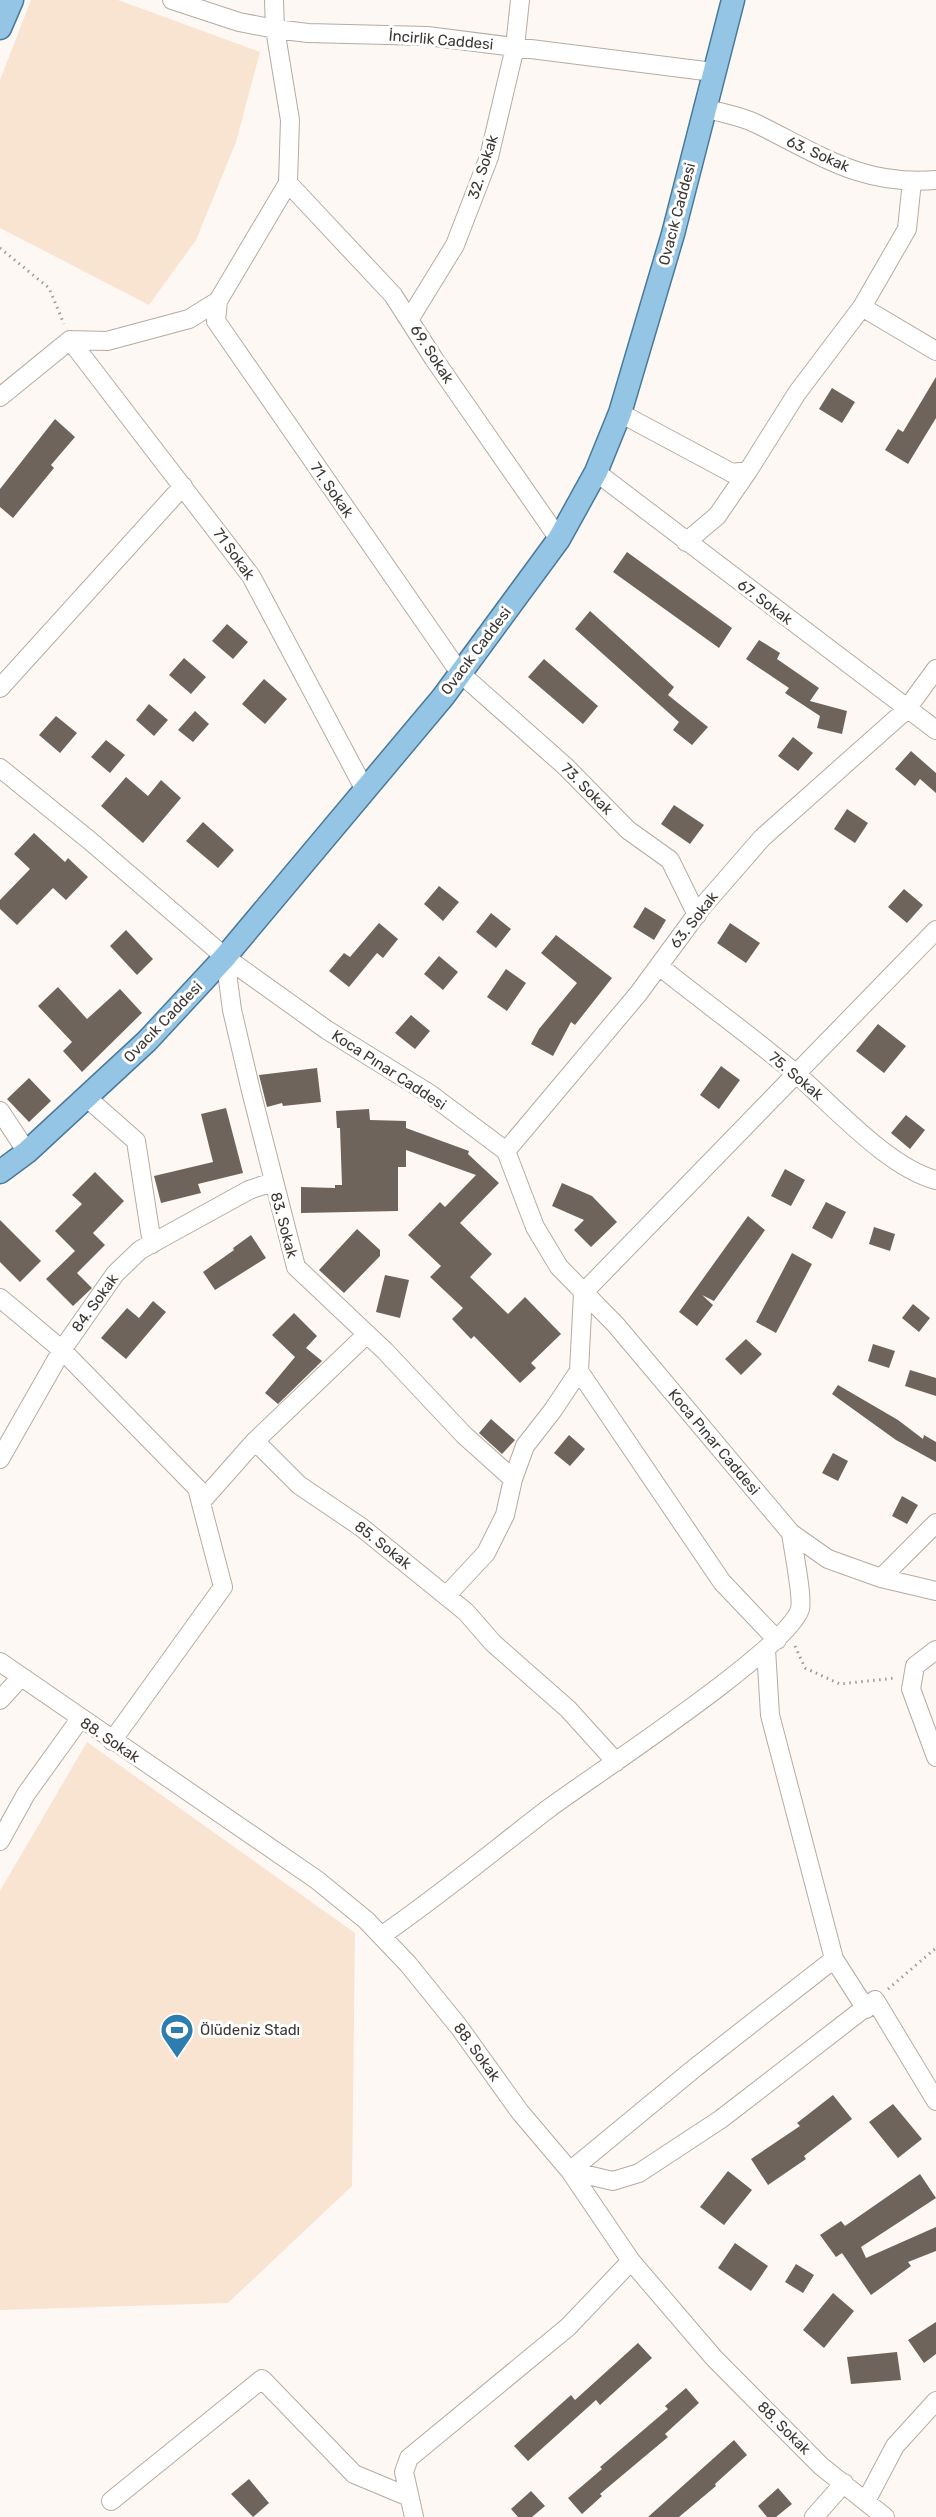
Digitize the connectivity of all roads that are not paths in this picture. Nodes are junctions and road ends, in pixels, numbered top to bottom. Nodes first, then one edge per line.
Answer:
1 (12, 0) edge
2 (172, 0) edge
3 (274, 0) edge
4 (520, 0) edge
5 (733, 0) edge
6 (0, 28) edge
7 (275, 29) junction
8 (515, 46) junction
9 (712, 72) junction
10 (704, 108) junction
11 (936, 180) edge
12 (912, 181) junction
13 (288, 183) junction
14 (218, 301) junction
15 (862, 307) junction
16 (409, 320) junction
17 (70, 340) junction
18 (936, 351) edge
19 (0, 397) edge
20 (620, 413) junction
21 (748, 471) junction
22 (596, 472) junction
23 (183, 486) junction
24 (559, 539) junction
25 (686, 542) junction
26 (936, 669) edge
27 (460, 673) junction
28 (0, 688) edge
29 (906, 710) junction
30 (936, 730) edge
31 (0, 768) edge
32 (365, 790) junction
33 (697, 915) junction
34 (936, 930) edge
35 (225, 957) junction
36 (659, 966) junction
37 (795, 1074) junction
38 (86, 1097) junction
39 (0, 1111) edge
40 (506, 1151) junction
41 (27, 1152) junction
42 (0, 1172) edge
43 (936, 1180) edge
44 (273, 1182) junction
45 (152, 1244) junction
46 (583, 1293) junction
47 (0, 1298) edge
48 (367, 1334) junction
49 (62, 1350) junction
50 (579, 1371) junction
51 (255, 1441) junction
52 (0, 1459) edge
53 (513, 1479) junction
54 (201, 1502) junction
55 (936, 1523) edge
56 (791, 1533) junction
57 (881, 1578) junction
58 (936, 1591) edge
59 (446, 1596) junction
60 (777, 1640) junction
61 (936, 1650) edge
62 (0, 1662) edge
63 (21, 1677) junction
64 (0, 1700) edge
65 (80, 1719) junction
66 (112, 1741) junction
67 (936, 1755) edge
68 (616, 1762) junction
69 (0, 1841) edge
70 (381, 1936) junction
71 (834, 1959) junction
72 (871, 2005) junction
73 (936, 2101) edge
74 (570, 2171) junction
75 (631, 2261) junction
76 (936, 2401) edge
77 (844, 2484) junction
78 (409, 2497) junction
79 (111, 2500) dead end
80 (866, 2501) junction
81 (414, 2517) edge
82 (814, 2517) edge
83 (885, 2517) edge

1 - 6 main road
2 - 7 street, İncirlik Caddesi
3 - 7 street
4 - 8 street, 32. Sokak
5 - 9 main road, Ovacık Caddesi
7 - 8 street, İncirlik Caddesi
7 - 13 street
8 - 9 street, İncirlik Caddesi
8 - 16 street, 32. Sokak
9 - 10 main road, Ovacık Caddesi
10 - 12 street, 63. Sokak
10 - 20 main road, Ovacık Caddesi
11 - 12 street, 63. Sokak
12 - 15 street
13 - 14 street
13 - 16 street, 69. Sokak
14 - 17 street
14 - 27 street, 71. Sokak
15 - 18 street
15 - 21 street
16 - 24 street, 69. Sokak
17 - 19 street
17 - 23 street, 71 Sokak
20 - 21 street
20 - 22 main road, Ovacık Caddesi
21 - 25 street
22 - 24 main road, Ovacık Caddesi
22 - 25 street, 67. Sokak
23 - 28 street
23 - 32 street, 71 Sokak
24 - 27 main road, Ovacık Caddesi
25 - 29 street, 67. Sokak
26 - 29 street, 63. Sokak
27 - 32 main road, Ovacık Caddesi
27 - 33 street, 73. Sokak
29 - 30 street, 67. Sokak
29 - 33 street, 63. Sokak
31 - 35 street, Koca Pınar Caddesi
32 - 35 main road, Ovacık Caddesi
33 - 36 street, 63. Sokak
34 - 37 street
35 - 38 main road, Ovacık Caddesi
35 - 40 street, Koca Pınar Caddesi
35 - 44 street, 83. Sokak
36 - 37 street, 75. Sokak
36 - 40 street, 63. Sokak
37 - 43 street, 75. Sokak
37 - 46 street
38 - 41 main road, Ovacık Caddesi
38 - 45 street
39 - 41 street
40 - 46 street, Koca Pınar Caddesi
41 - 42 main road, Ovacık Caddesi
44 - 45 street, 84. Sokak
44 - 48 street, 83. Sokak
45 - 49 street, 84. Sokak
46 - 50 street
46 - 56 street, Koca Pınar Caddesi
47 - 49 street
48 - 51 street
48 - 53 street, 83. Sokak
49 - 52 street, 84. Sokak
49 - 54 street
50 - 53 street
50 - 60 street
51 - 54 street
51 - 59 street, 85. Sokak
53 - 59 street
54 - 66 street
55 - 57 street
56 - 57 street, Koca Pınar Caddesi
56 - 60 street
57 - 58 street, Koca Pınar Caddesi
59 - 68 street, 85. Sokak
60 - 68 street
60 - 71 street
61 - 67 street
62 - 63 street, 88. Sokak
63 - 64 street
63 - 65 street, 88. Sokak
65 - 66 street, 88. Sokak
65 - 69 street
66 - 70 street, 88. Sokak
68 - 70 street
70 - 74 street, 88. Sokak
71 - 72 street
71 - 74 street
72 - 73 street
72 - 74 street
74 - 75 street, 88. Sokak
75 - 77 street, 88. Sokak
75 - 78 street
76 - 80 street
77 - 80 street, 88. Sokak
77 - 82 street
78 - 79 street
78 - 81 street
80 - 83 street, 88. Sokak

